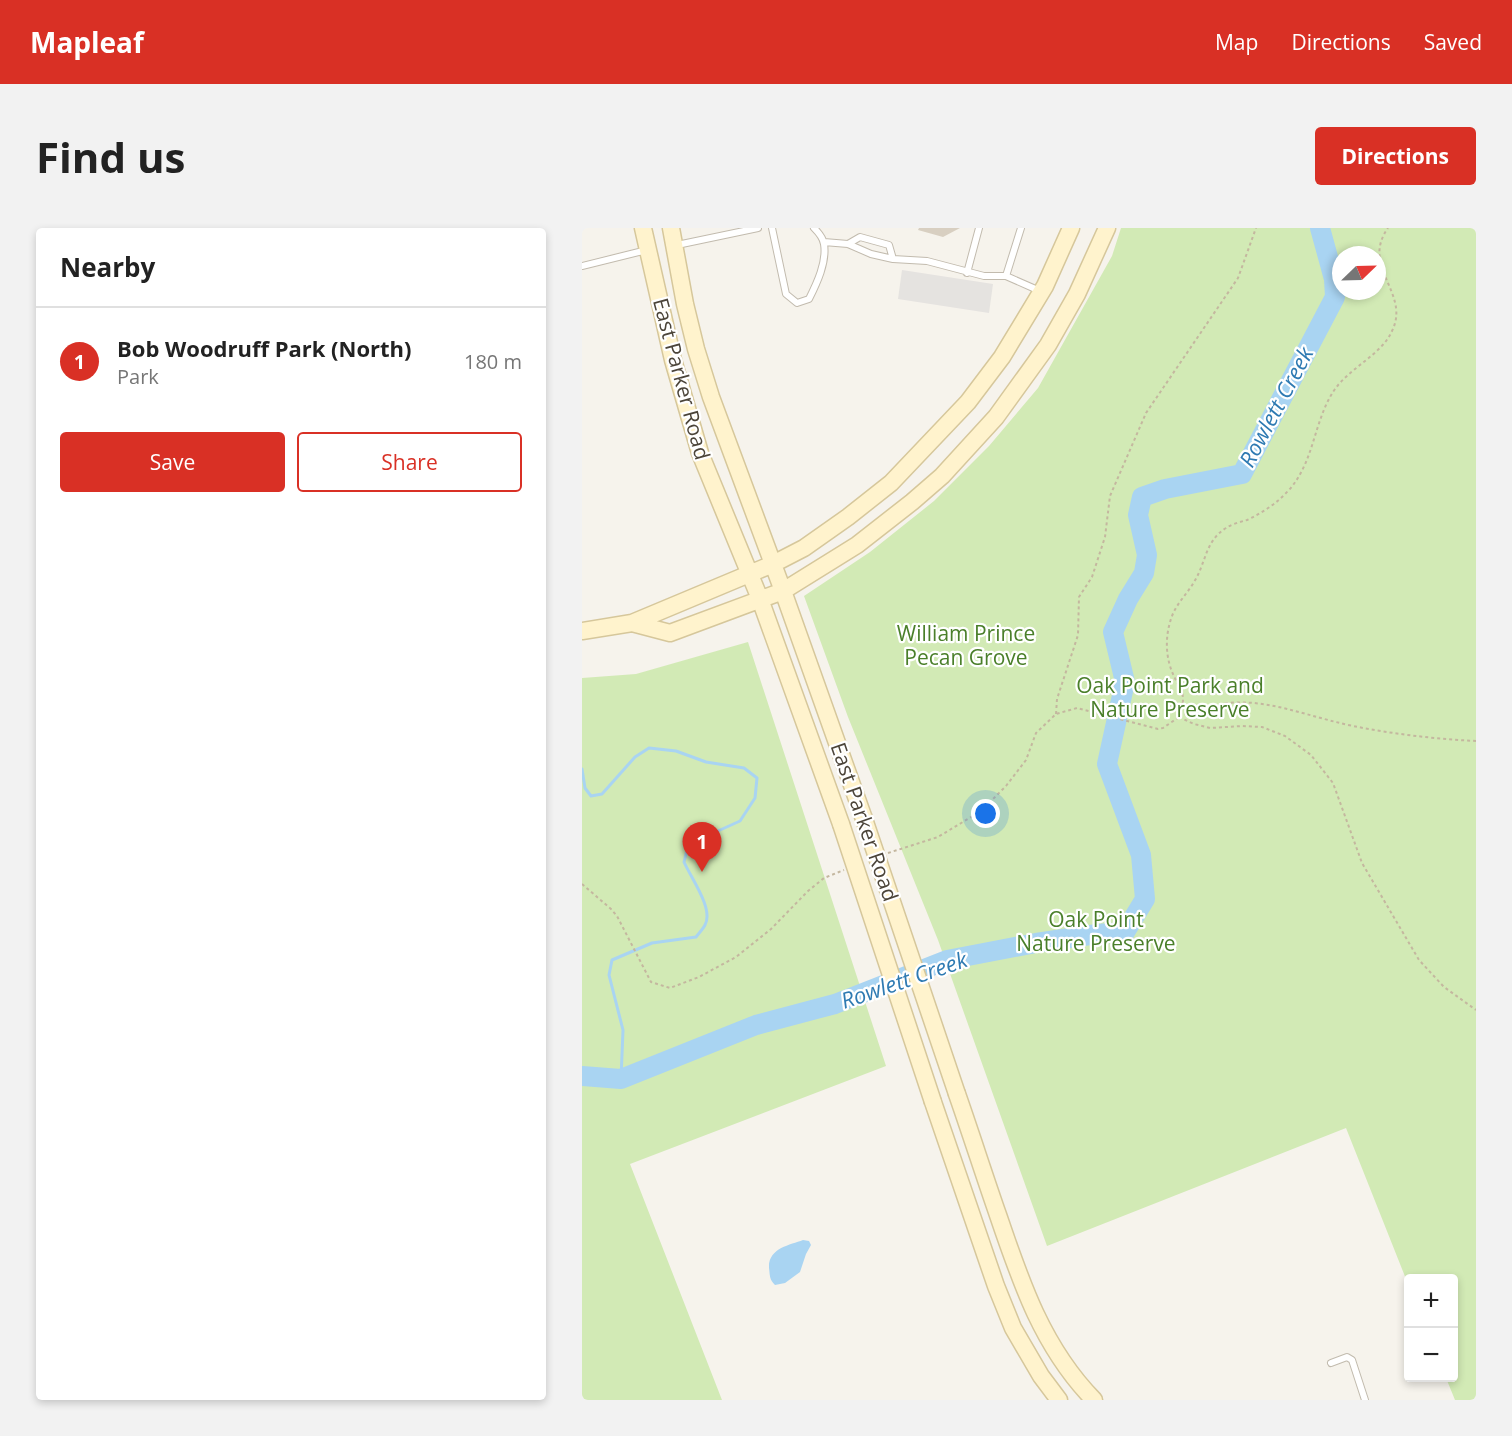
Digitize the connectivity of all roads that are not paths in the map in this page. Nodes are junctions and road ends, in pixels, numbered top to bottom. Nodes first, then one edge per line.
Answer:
1 (643, 228) edge
2 (671, 228) edge
3 (758, 228) edge
4 (772, 228) edge
5 (814, 228) edge
6 (979, 228) edge
7 (1021, 228) edge
8 (1071, 228) edge
9 (1107, 228) edge
10 (744, 229) edge
11 (876, 240) junction
12 (824, 242) junction
13 (848, 244) junction
14 (674, 246) junction
15 (648, 249) junction
16 (871, 254) junction
17 (894, 259) junction
18 (582, 266) edge
19 (967, 273) junction
20 (1006, 276) junction
21 (1041, 292) junction
22 (773, 564) junction
23 (749, 575) junction
24 (783, 591) junction
25 (760, 599) junction
26 (632, 623) junction
27 (589, 629) edge
28 (1019, 1276) junction
29 (996, 1286) junction
30 (1331, 1363) dead end
31 (1075, 1378) junction
32 (1058, 1397) edge
33 (1095, 1400) edge
34 (1365, 1400) edge

1 - 15 main road, East Parker Road
2 - 14 main road, East Parker Road
3 - 10 lane
4 - 12 lane
5 - 12 lane
6 - 19 lane
7 - 20 lane
8 - 21 main road
9 - 24 main road
10 - 14 lane
11 - 13 lane
11 - 16 lane
11 - 17 lane
12 - 13 lane
13 - 16 lane
14 - 15 main road
14 - 22 main road, East Parker Road
15 - 18 lane
15 - 23 main road, East Parker Road
16 - 17 lane
17 - 19 lane
19 - 20 lane
20 - 21 lane
21 - 22 main road
22 - 23 main road
22 - 24 main road, East Parker Road
23 - 25 main road, East Parker Road
23 - 26 main road
24 - 25 main road
24 - 28 main road, East Parker Road, bridge
25 - 26 main road
25 - 29 main road, East Parker Road, bridge
26 - 27 main road
28 - 29 main road
28 - 31 main road, East Parker Road
29 - 32 main road, East Parker Road
30 - 34 lane
31 - 32 main road
31 - 33 main road, East Parker Road

